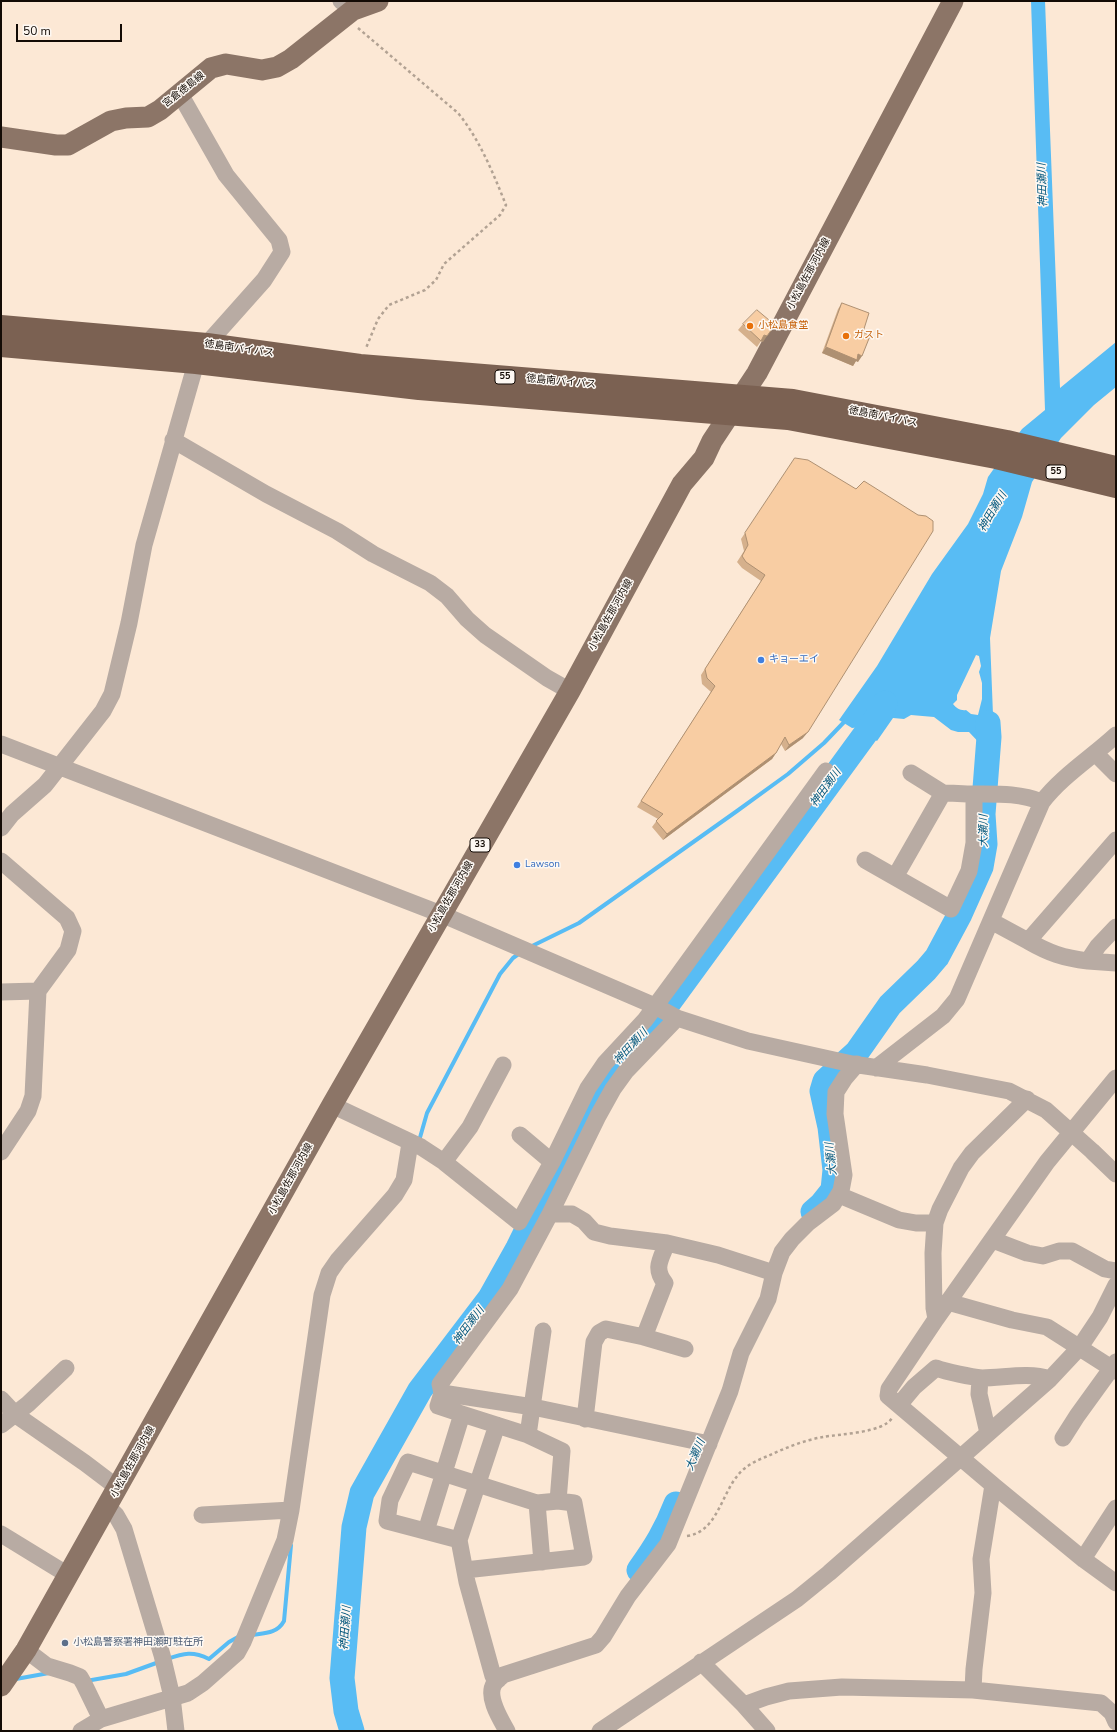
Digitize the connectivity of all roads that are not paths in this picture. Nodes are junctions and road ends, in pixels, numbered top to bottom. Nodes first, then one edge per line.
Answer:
1 (378, 1) edge
2 (954, 1) edge
3 (346, 9) edge
4 (180, 94) junction
5 (1, 137) edge
6 (1, 326) edge
7 (207, 344) junction
8 (1, 346) edge
9 (196, 363) junction
10 (742, 396) junction
11 (728, 415) junction
12 (173, 440) junction
13 (1002, 449) junction
14 (1116, 467) edge
15 (1116, 487) edge
16 (570, 691) junction
17 (1116, 735) edge
18 (1, 744) edge
19 (1096, 754) junction
20 (60, 767) junction
21 (826, 771) dead end
22 (911, 773) dead end
23 (1116, 774) edge
24 (942, 793) junction
25 (982, 794) junction
26 (1042, 802) junction
27 (1, 828) edge
28 (1116, 840) edge
29 (865, 860) dead end
30 (1, 861) edge
31 (895, 877) junction
32 (441, 914) junction
33 (991, 921) junction
34 (1116, 927) edge
35 (1028, 940) junction
36 (1088, 961) junction
37 (1116, 963) edge
38 (38, 991) junction
39 (1, 992) edge
40 (666, 1012) junction
41 (849, 1063) junction
42 (503, 1065) dead end
43 (876, 1068) junction
44 (1116, 1078) edge
45 (1027, 1099) junction
46 (332, 1105) junction
47 (1071, 1133) junction
48 (520, 1135) dead end
49 (415, 1144) junction
50 (1, 1152) edge
51 (444, 1162) junction
52 (552, 1162) junction
53 (1116, 1174) edge
54 (839, 1194) junction
55 (550, 1214) junction
56 (935, 1223) junction
57 (993, 1240) junction
58 (667, 1243) junction
59 (769, 1271) junction
60 (1116, 1271) edge
61 (1116, 1284) edge
62 (948, 1302) junction
63 (936, 1319) junction
64 (543, 1331) dead end
65 (644, 1337) junction
66 (1080, 1347) junction
67 (685, 1350) dead end
68 (1114, 1367) edge
69 (66, 1368) dead end
70 (980, 1378) junction
71 (1050, 1379) junction
72 (442, 1393) junction
73 (1, 1399) edge
74 (899, 1405) junction
75 (533, 1407) junction
76 (462, 1414) junction
77 (16, 1415) junction
78 (585, 1419) junction
79 (1, 1425) edge
80 (497, 1425) junction
81 (988, 1433) junction
82 (528, 1435) junction
83 (1063, 1438) dead end
84 (704, 1442) junction
85 (961, 1458) junction
86 (443, 1474) junction
87 (477, 1485) junction
88 (993, 1485) junction
89 (118, 1488) junction
90 (558, 1501) junction
91 (537, 1503) junction
92 (108, 1507) junction
93 (1116, 1508) edge
94 (291, 1510) junction
95 (202, 1515) dead end
96 (426, 1532) junction
97 (1, 1534) edge
98 (459, 1540) junction
99 (1083, 1559) junction
100 (542, 1562) junction
101 (465, 1570) junction
102 (68, 1575) junction
103 (1116, 1583) edge
104 (26, 1650) junction
105 (701, 1662) junction
106 (498, 1680) junction
107 (3, 1681) edge
108 (973, 1690) junction
109 (172, 1697) junction
110 (744, 1705) junction
111 (101, 1719) junction
112 (1116, 1722) edge
113 (82, 1731) edge
114 (176, 1731) edge
115 (507, 1731) edge
116 (600, 1731) edge
117 (767, 1731) edge

1 - 3 main road, 宮倉徳島線
2 - 10 main road, 小松島佐那河内線 / 33
3 - 4 main road, 宮倉徳島線
4 - 5 main road, 宮倉徳島線
4 - 7 street
6 - 7 highway, 徳島南バイパス / 55
7 - 9 street
7 - 10 highway, 徳島南バイパス / 55
8 - 9 highway, 徳島南バイパス / 55
9 - 11 highway, 徳島南バイパス / 55
9 - 12 street
10 - 11 main road, 小松島佐那河内線 / 33
10 - 13 highway, 徳島南バイパス / 55
11 - 13 highway, 徳島南バイパス / 55
11 - 16 main road, 小松島佐那河内線 / 33
12 - 16 street
12 - 20 street
13 - 14 highway, 徳島南バイパス / 55
13 - 15 highway, 徳島南バイパス / 55
16 - 32 main road, 小松島佐那河内線 / 33
17 - 19 street
18 - 20 street
19 - 23 street
19 - 26 street
20 - 27 street
20 - 32 street
21 - 40 street
22 - 24 street
24 - 25 street
24 - 31 street
25 - 26 street
25 - 31 street
26 - 33 street
28 - 35 street
29 - 31 street
30 - 38 street
32 - 40 street
32 - 46 main road, 小松島佐那河内線 / 33
33 - 35 street
33 - 43 street
34 - 36 street
35 - 36 street
36 - 37 street
38 - 39 street
38 - 50 street
40 - 41 street
40 - 52 street
40 - 55 street
41 - 43 street
41 - 54 street
42 - 51 street
43 - 45 street
44 - 47 street
45 - 47 street
45 - 56 street
46 - 49 street
46 - 89 main road, 小松島佐那河内線 / 33
47 - 53 street
47 - 57 street
48 - 52 street
49 - 51 street
49 - 94 street
51 - 52 street
54 - 56 street
54 - 59 street
55 - 58 street
55 - 72 street
56 - 63 street
57 - 60 street
57 - 62 street
58 - 59 street
58 - 65 street
59 - 84 street
61 - 66 street
62 - 63 street
62 - 66 street
63 - 74 street
64 - 75 street
65 - 67 street
65 - 78 street
66 - 68 street
66 - 71 street
68 - 83 street
69 - 77 street
70 - 71 street
70 - 74 street
70 - 81 street
71 - 81 street
72 - 75 street
72 - 76 street
73 - 77 street
74 - 85 street
75 - 78 street
75 - 82 street
76 - 80 street
76 - 86 street
77 - 79 street
77 - 89 street
78 - 84 street
80 - 82 street
80 - 87 street
81 - 85 street
82 - 90 street
84 - 106 street
85 - 88 street
85 - 105 street
86 - 87 street
86 - 96 street
86 - 96 street
87 - 91 street
87 - 98 street
88 - 99 street
88 - 108 street
89 - 92 main road, 小松島佐那河内線 / 33
90 - 91 street
90 - 100 street
91 - 100 street
92 - 102 main road, 小松島佐那河内線 / 33
92 - 109 street
93 - 99 street
94 - 95 street
94 - 109 street
96 - 98 street
97 - 102 street
98 - 101 street
99 - 103 street
100 - 101 street
101 - 106 street
102 - 104 main road, 小松島佐那河内線 / 33
104 - 107 main road, 小松島佐那河内線 / 33
104 - 111 street
105 - 110 street
105 - 116 street
106 - 115 street
108 - 110 street
108 - 112 street
109 - 111 street
109 - 114 street
110 - 117 street
111 - 113 street

